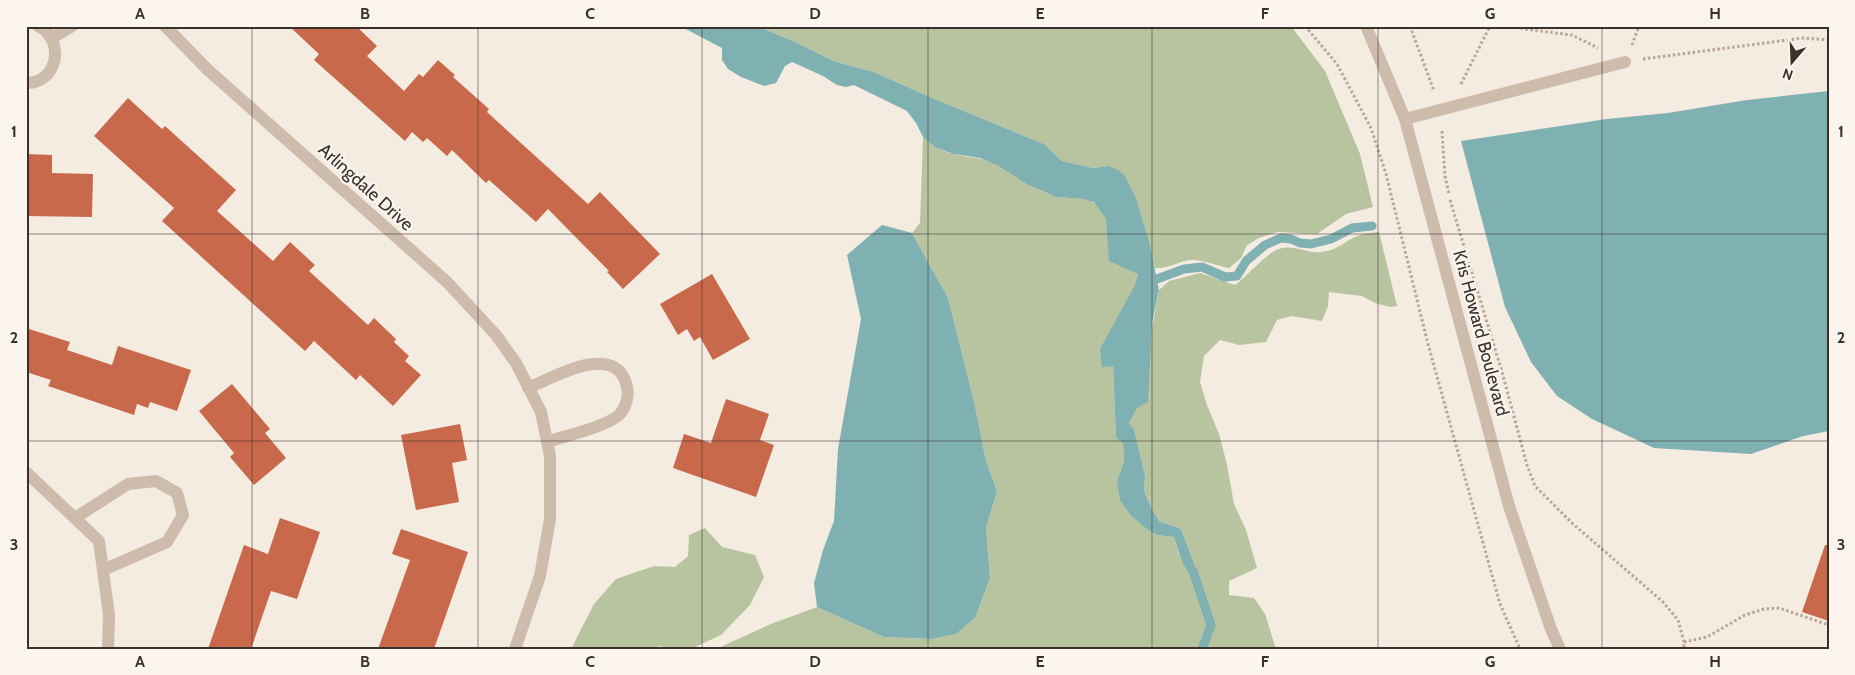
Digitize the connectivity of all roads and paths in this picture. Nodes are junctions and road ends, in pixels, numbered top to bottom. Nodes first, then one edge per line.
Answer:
1 (38, 26) edge
2 (72, 26) edge
3 (164, 26) edge
4 (1305, 26) edge
5 (1366, 26) edge
6 (1410, 26) edge
7 (1490, 26) edge
8 (1516, 26) edge
9 (52, 38) junction
10 (1829, 40) edge
11 (1625, 62) junction
12 (1463, 81) dead end
13 (26, 83) edge
14 (1440, 110) junction
15 (1405, 119) junction
16 (528, 388) junction
17 (547, 442) junction
18 (26, 472) edge
19 (75, 518) junction
20 (103, 570) junction
21 (1829, 625) edge
22 (1684, 642) junction
23 (108, 649) edge
24 (515, 649) edge
25 (1520, 649) edge
26 (1560, 649) edge
27 (1684, 649) edge

1 - 9 street
2 - 9 street
3 - 16 street, Arlingdale Drive
4 - 25 path
5 - 15 street, Kris Howard Boulevard
6 - 14 path
7 - 12 path
8 - 11 path
9 - 13 street
10 - 11 path
11 - 14 street
14 - 15 street
14 - 22 path
15 - 26 street, Kris Howard Boulevard
16 - 17 street, Arlingdale Drive
16 - 17 street
17 - 24 street, Arlingdale Drive
18 - 19 street
19 - 20 street
19 - 20 street
20 - 23 street
21 - 22 path
22 - 27 path

